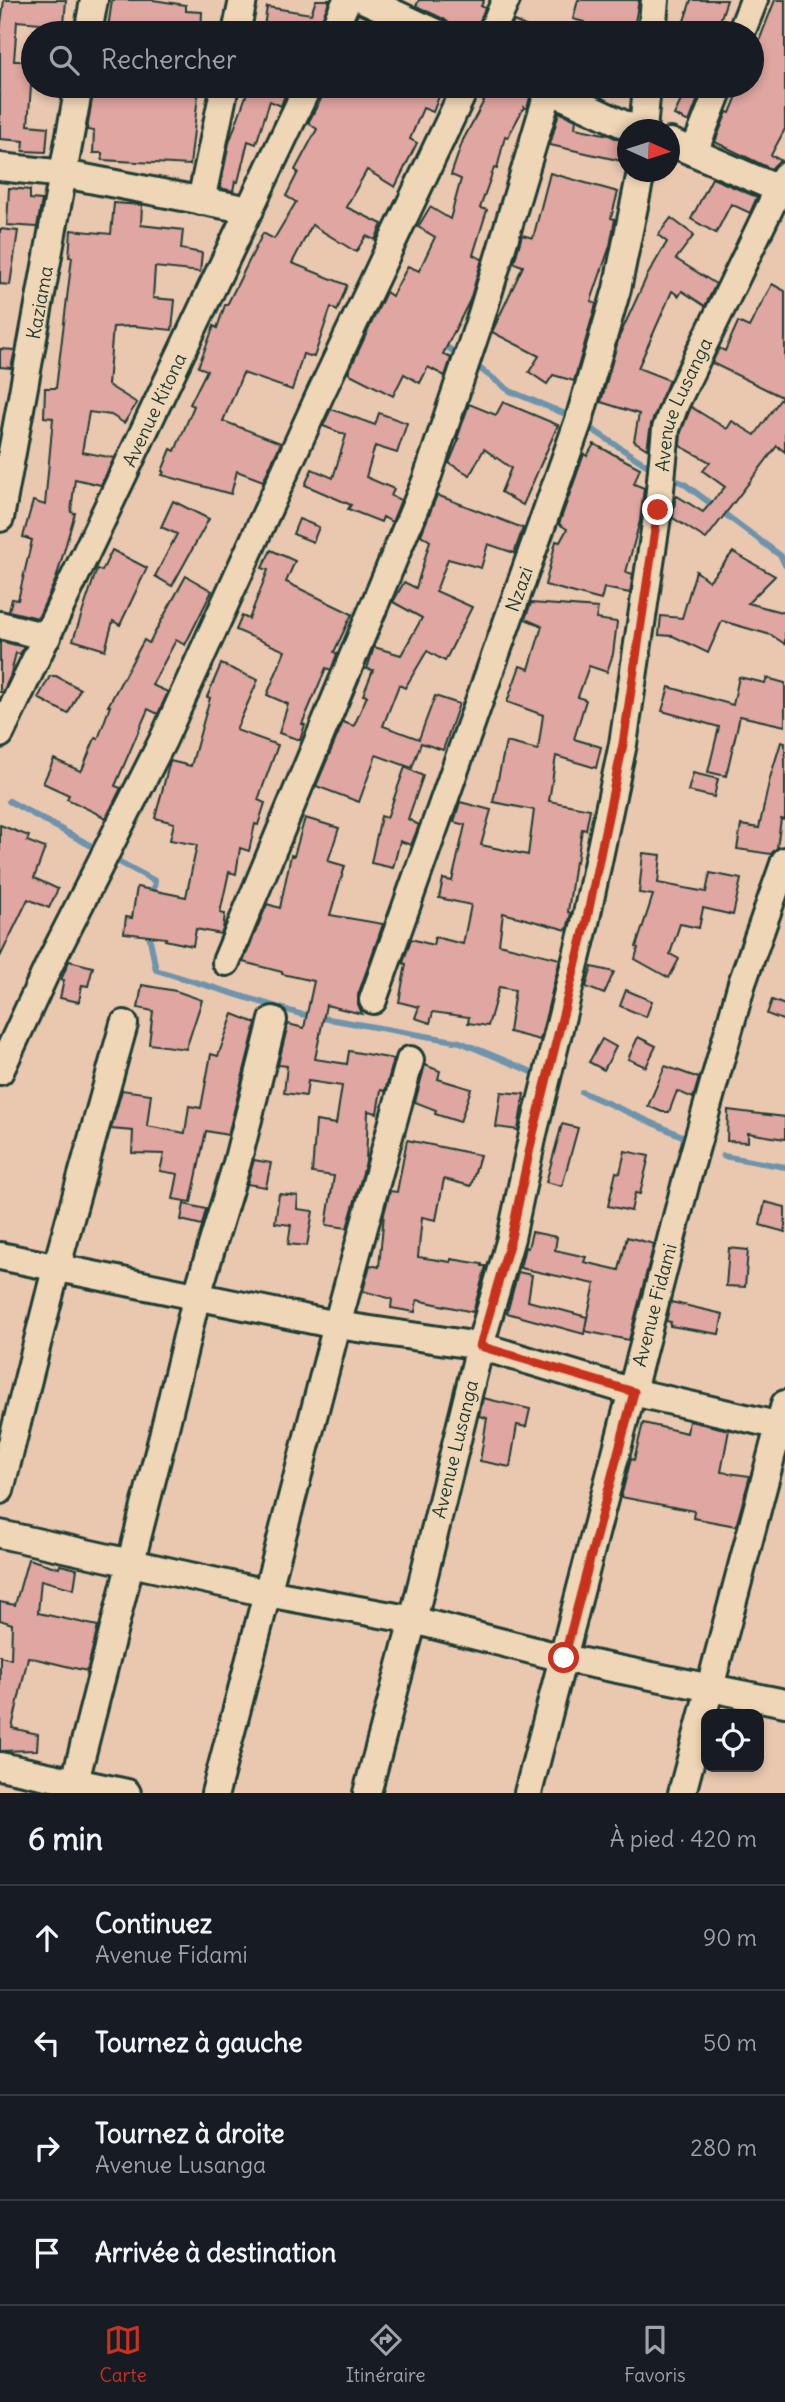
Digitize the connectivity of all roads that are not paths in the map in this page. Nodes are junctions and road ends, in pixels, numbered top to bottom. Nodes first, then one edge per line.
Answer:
1 (94, 0) edge
2 (243, 0) edge
3 (347, 0) edge
4 (365, 0) edge
5 (506, 0) edge
6 (655, 0) edge
7 (754, 0) edge
8 (90, 21) edge
9 (239, 21) edge
10 (337, 21) edge
11 (411, 21) edge
12 (496, 21) edge
13 (653, 21) edge
14 (746, 21) edge
15 (77, 98) edge
16 (222, 98) edge
17 (302, 98) edge
18 (460, 98) edge
19 (542, 98) edge
20 (567, 98) edge
21 (646, 98) edge
22 (715, 98) edge
23 (644, 119) edge
24 (617, 121) edge
25 (680, 146) edge
26 (694, 152) junction
27 (0, 167) edge
28 (64, 174) junction
29 (639, 182) edge
30 (783, 186) edge
31 (201, 201) junction
32 (250, 211) junction
33 (0, 518) edge
34 (0, 625) edge
35 (47, 637) junction
36 (0, 734) edge
37 (785, 861) edge
38 (776, 914) edge
39 (226, 962) dead end
40 (373, 1000) dead end
41 (272, 1020) dead end
42 (124, 1024) dead end
43 (410, 1060) dead end
44 (0, 1071) edge
45 (0, 1256) edge
46 (56, 1269) junction
47 (197, 1295) junction
48 (337, 1325) junction
49 (480, 1346) junction
50 (634, 1392) junction
51 (783, 1419) edge
52 (0, 1490) edge
53 (0, 1534) edge
54 (130, 1564) junction
55 (267, 1594) junction
56 (413, 1620) junction
57 (564, 1658) junction
58 (710, 1688) junction
59 (785, 1703) edge
60 (0, 1766) edge
61 (73, 1787) edge
62 (127, 1793) edge
63 (215, 1793) edge
64 (367, 1793) edge
65 (528, 1793) edge
66 (682, 1793) edge

1 - 8 street
2 - 9 street
3 - 10 street
4 - 11 street
5 - 12 street
6 - 13 street
7 - 14 street
15 - 28 street, Kaziama
16 - 31 street
17 - 32 street, Avenue Kitona
18 - 44 street
19 - 39 street
20 - 24 street
21 - 23 street
22 - 26 street
25 - 26 street
26 - 30 street
27 - 28 street
28 - 31 street
28 - 33 street, Kaziama
29 - 40 street, Nzazi
30 - 49 street, Avenue Lusanga
31 - 32 street
32 - 35 street, Avenue Kitona
34 - 35 street
35 - 36 street, Avenue Kitona
37 - 38 street, Avenue Fidami
38 - 50 street, Avenue Fidami
41 - 47 street
42 - 46 street
43 - 48 street
45 - 46 street
46 - 47 street
46 - 52 street
47 - 48 street
47 - 54 street
48 - 49 street
48 - 55 street
49 - 50 street
49 - 56 street, Avenue Lusanga
50 - 51 street
50 - 57 street, Avenue Fidami
51 - 58 street
53 - 54 street
54 - 55 street
54 - 61 street
55 - 56 street
55 - 63 street
56 - 57 street
56 - 64 street, Avenue Lusanga
57 - 58 street
57 - 65 street, Avenue Fidami
58 - 59 street
58 - 66 street
60 - 61 street
61 - 62 street

